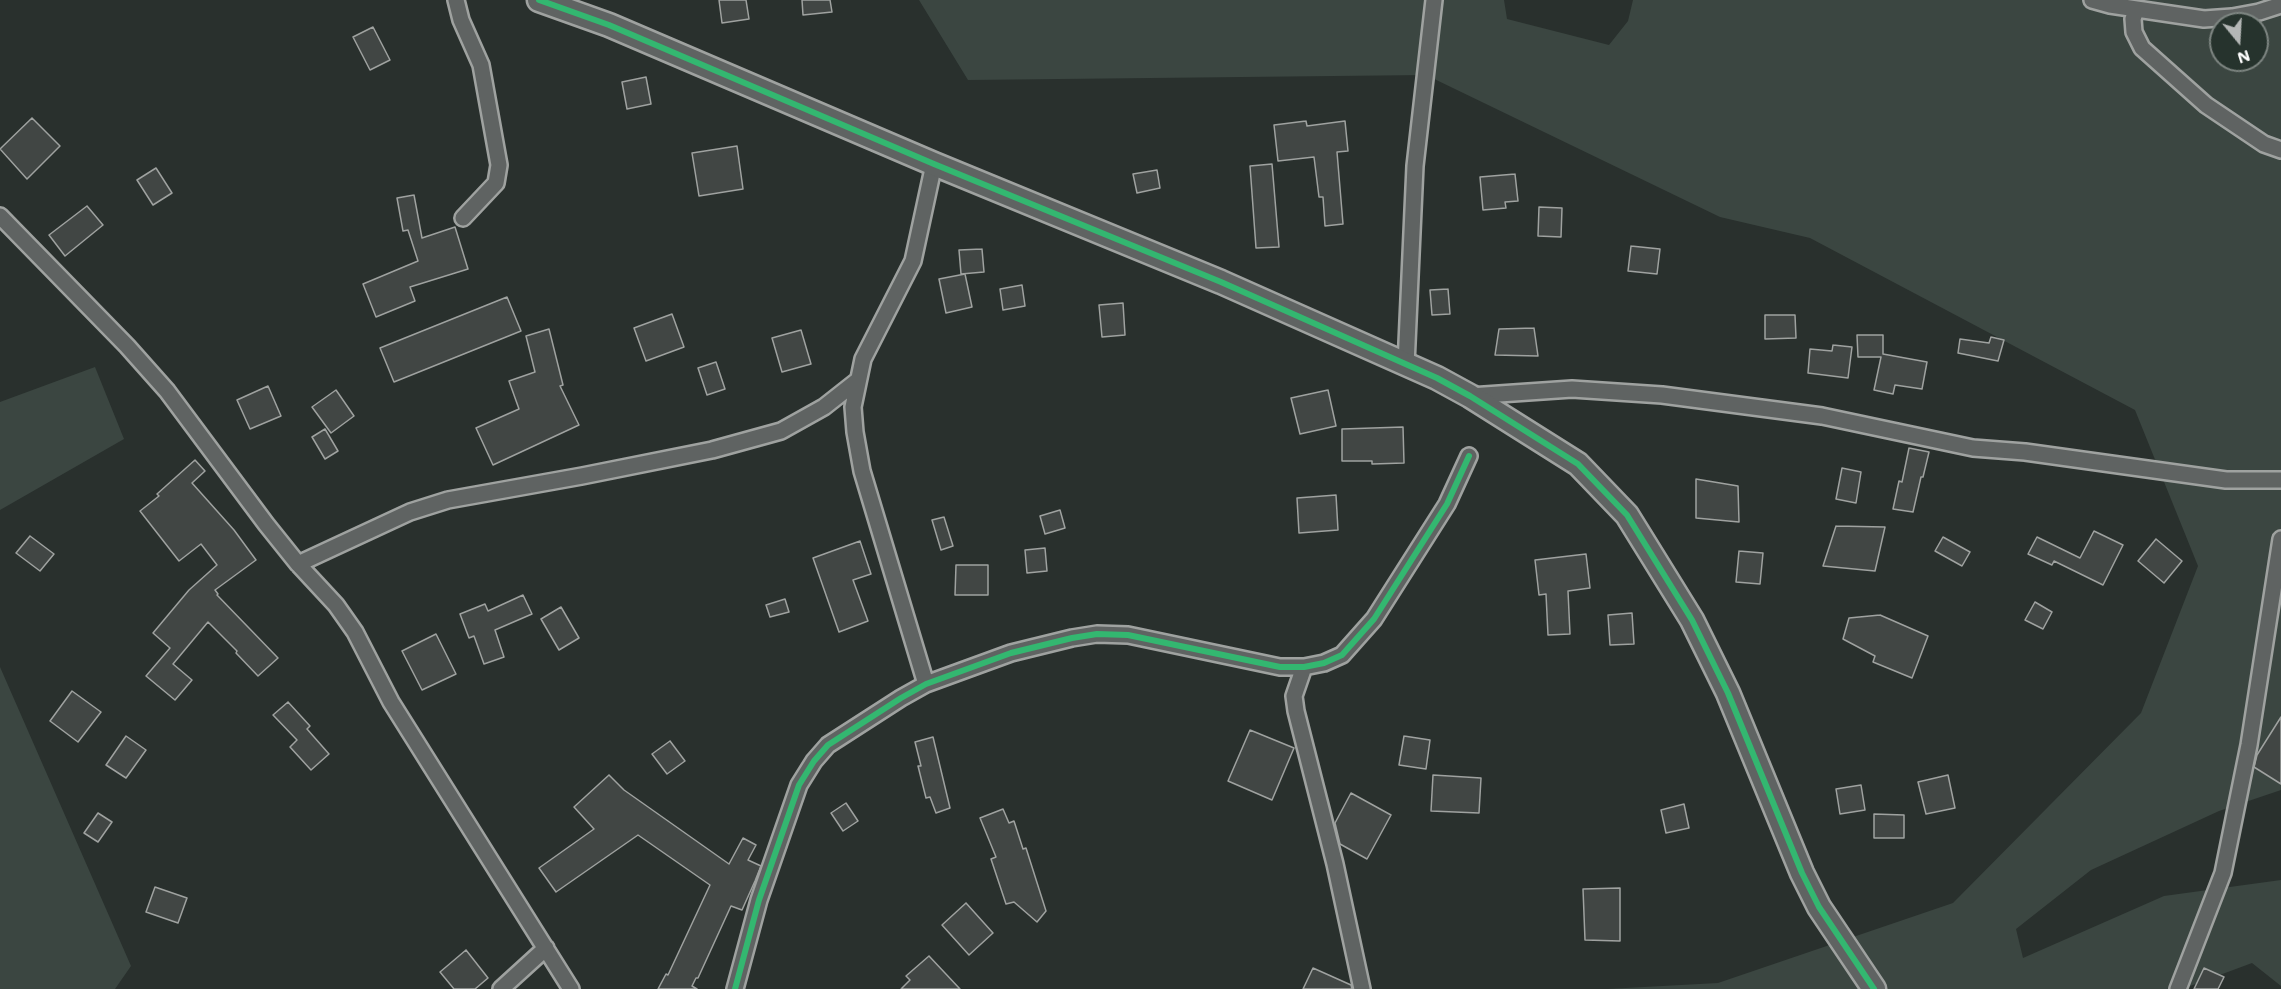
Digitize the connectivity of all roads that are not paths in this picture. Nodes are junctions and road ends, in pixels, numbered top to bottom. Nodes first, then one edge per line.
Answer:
1 (456, 0) edge
2 (539, 0) edge
3 (1434, 0) edge
4 (2092, 0) edge
5 (2281, 5) edge
6 (2136, 9) junction
7 (2281, 150) edge
8 (934, 164) junction
9 (0, 216) edge
10 (463, 218) dead end
11 (1406, 365) junction
12 (857, 381) junction
13 (1470, 396) junction
14 (1468, 456) dead end
15 (2281, 480) edge
16 (2281, 539) edge
17 (298, 564) junction
18 (1304, 667) junction
19 (926, 684) junction
20 (546, 948) junction
21 (501, 989) edge
22 (571, 989) edge
23 (735, 989) edge
24 (1362, 989) edge
25 (1874, 989) edge
26 (2178, 989) edge

1 - 10 street
2 - 8 street
3 - 11 street
4 - 6 street
5 - 6 street
6 - 7 street
8 - 11 street
8 - 12 street
9 - 17 street
11 - 13 street
12 - 17 street
12 - 19 street
13 - 15 street
13 - 25 street
14 - 18 street
16 - 26 street
17 - 20 street
18 - 19 street
18 - 24 street
19 - 23 street
20 - 21 street
20 - 22 street

